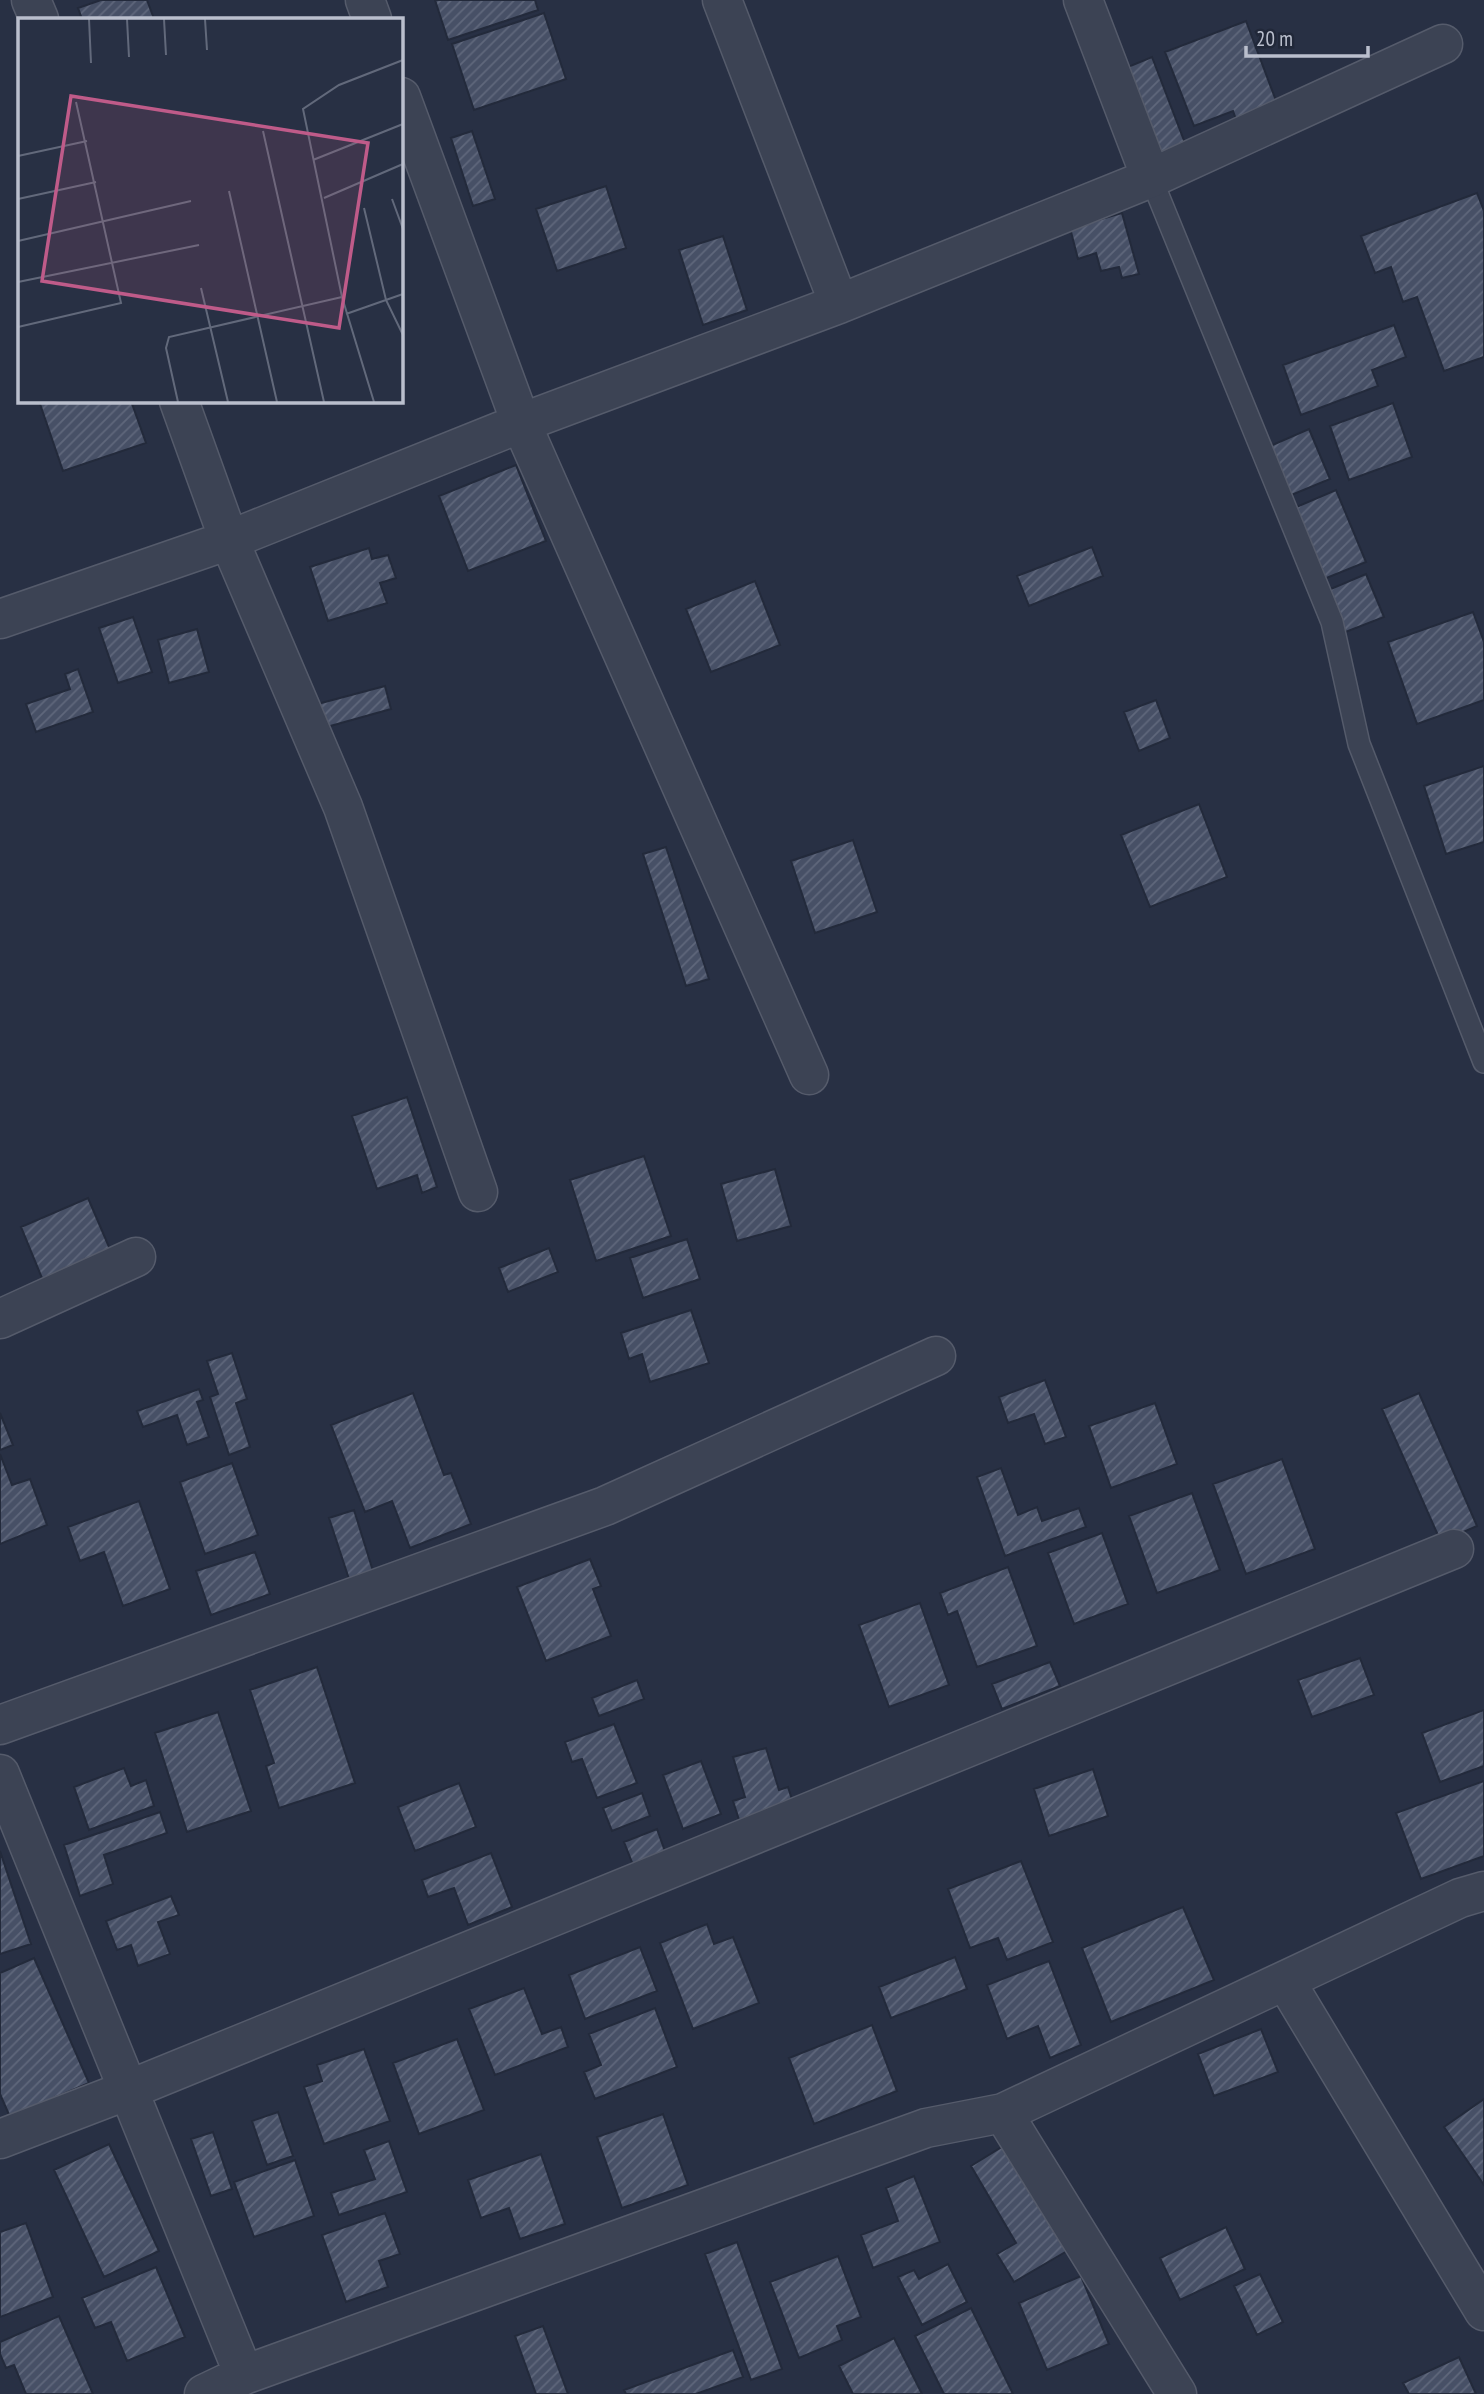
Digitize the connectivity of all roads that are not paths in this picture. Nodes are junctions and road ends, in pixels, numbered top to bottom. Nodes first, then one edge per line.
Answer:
1 (31, 0) edge
2 (365, 0) edge
3 (722, 0) edge
4 (1083, 0) edge
5 (39, 18) edge
6 (372, 18) edge
7 (1443, 44) dead end
8 (402, 100) edge
9 (1151, 178) junction
10 (839, 304) junction
11 (179, 402) edge
12 (521, 422) junction
13 (229, 540) junction
14 (0, 619) edge
15 (1484, 1062) edge
16 (809, 1075) dead end
17 (478, 1192) dead end
18 (136, 1257) dead end
19 (0, 1319) edge
20 (936, 1356) dead end
21 (1454, 1549) dead end
22 (0, 1725) edge
23 (0, 1774) edge
24 (1484, 1891) edge
25 (1286, 1982) junction
26 (128, 2090) junction
27 (1003, 2113) junction
28 (0, 2139) edge
29 (1484, 2311) edge
30 (244, 2375) junction
31 (204, 2394) edge
32 (1177, 2394) edge

1 - 5 street
2 - 6 street
3 - 10 street
4 - 9 street
7 - 9 street
8 - 12 street
9 - 10 street
9 - 15 lane
10 - 12 street
11 - 13 street
12 - 13 street
12 - 16 street
13 - 14 street
13 - 17 street
18 - 19 street
20 - 22 street
21 - 26 street
23 - 26 street
24 - 25 street
25 - 27 street
25 - 29 street
26 - 28 street
26 - 30 street
27 - 30 street
27 - 32 street
30 - 31 street

